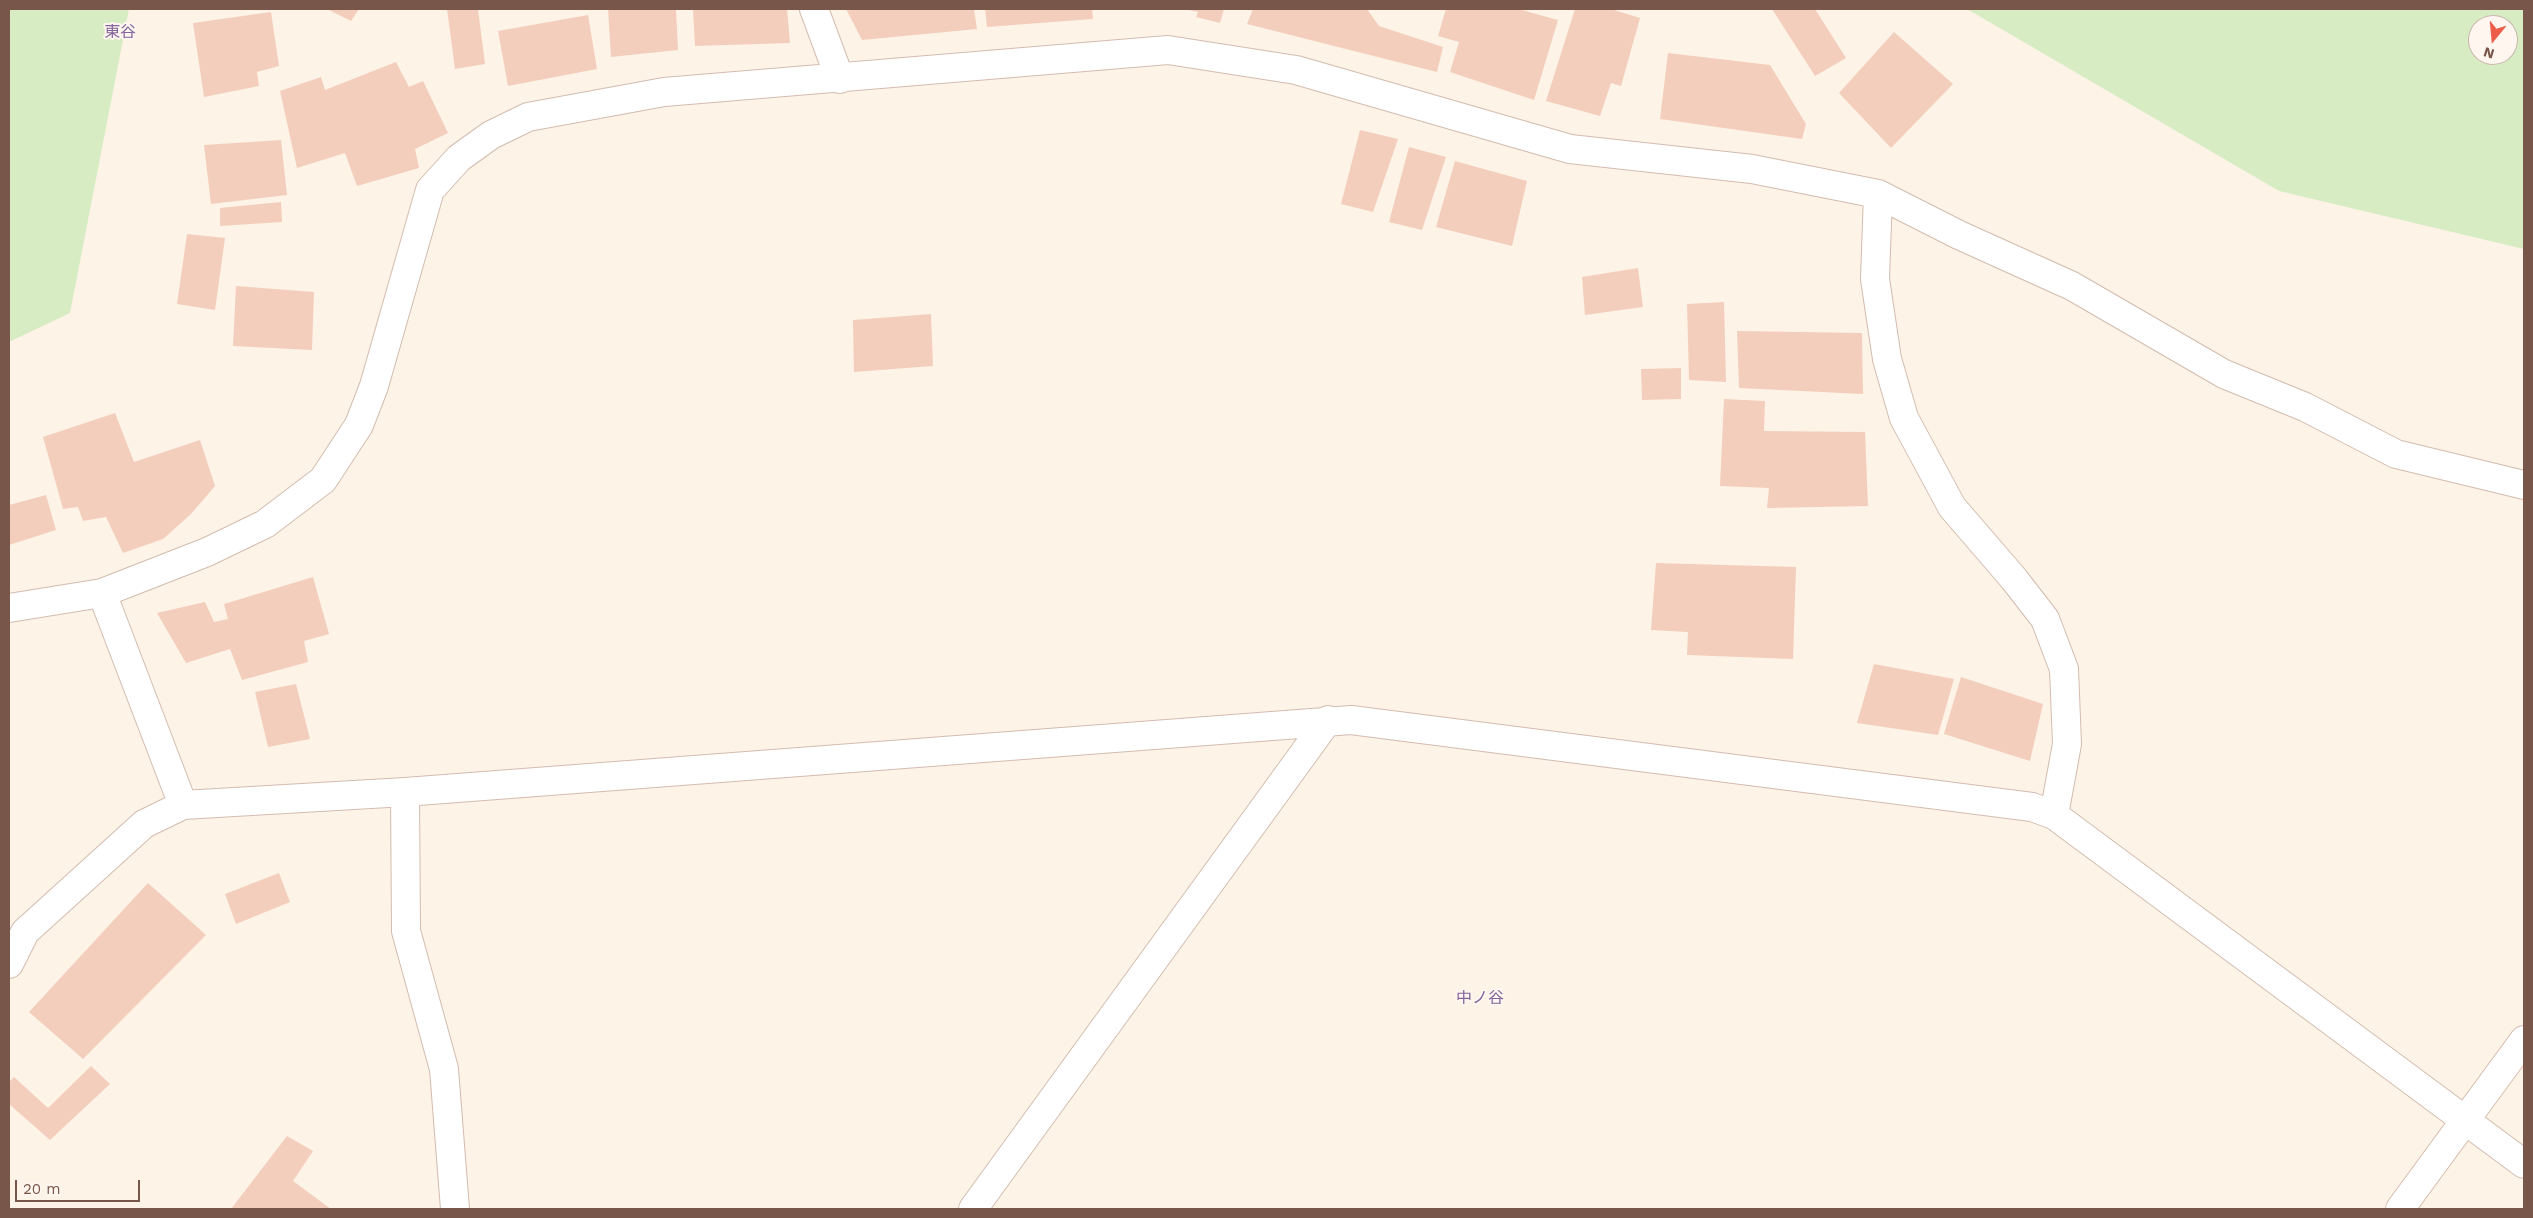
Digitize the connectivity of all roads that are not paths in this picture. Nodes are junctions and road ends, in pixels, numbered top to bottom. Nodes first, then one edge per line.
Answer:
1 (814, 9) edge
2 (840, 79) junction
3 (1878, 194) junction
4 (2524, 485) edge
5 (102, 594) junction
6 (9, 608) edge
7 (1328, 720) junction
8 (405, 792) junction
9 (183, 805) junction
10 (2054, 816) junction
11 (9, 964) edge
12 (2524, 1040) edge
13 (2464, 1122) junction
14 (2524, 1164) edge
15 (455, 1209) edge
16 (973, 1209) edge
17 (2400, 1209) edge

1 - 2 street
2 - 3 street
2 - 5 street
3 - 4 street
3 - 10 street
5 - 6 street
5 - 9 street
7 - 8 street
7 - 10 street
7 - 16 street
8 - 9 street
8 - 15 street
9 - 11 street
10 - 13 street
12 - 13 street
13 - 14 street
13 - 17 street

